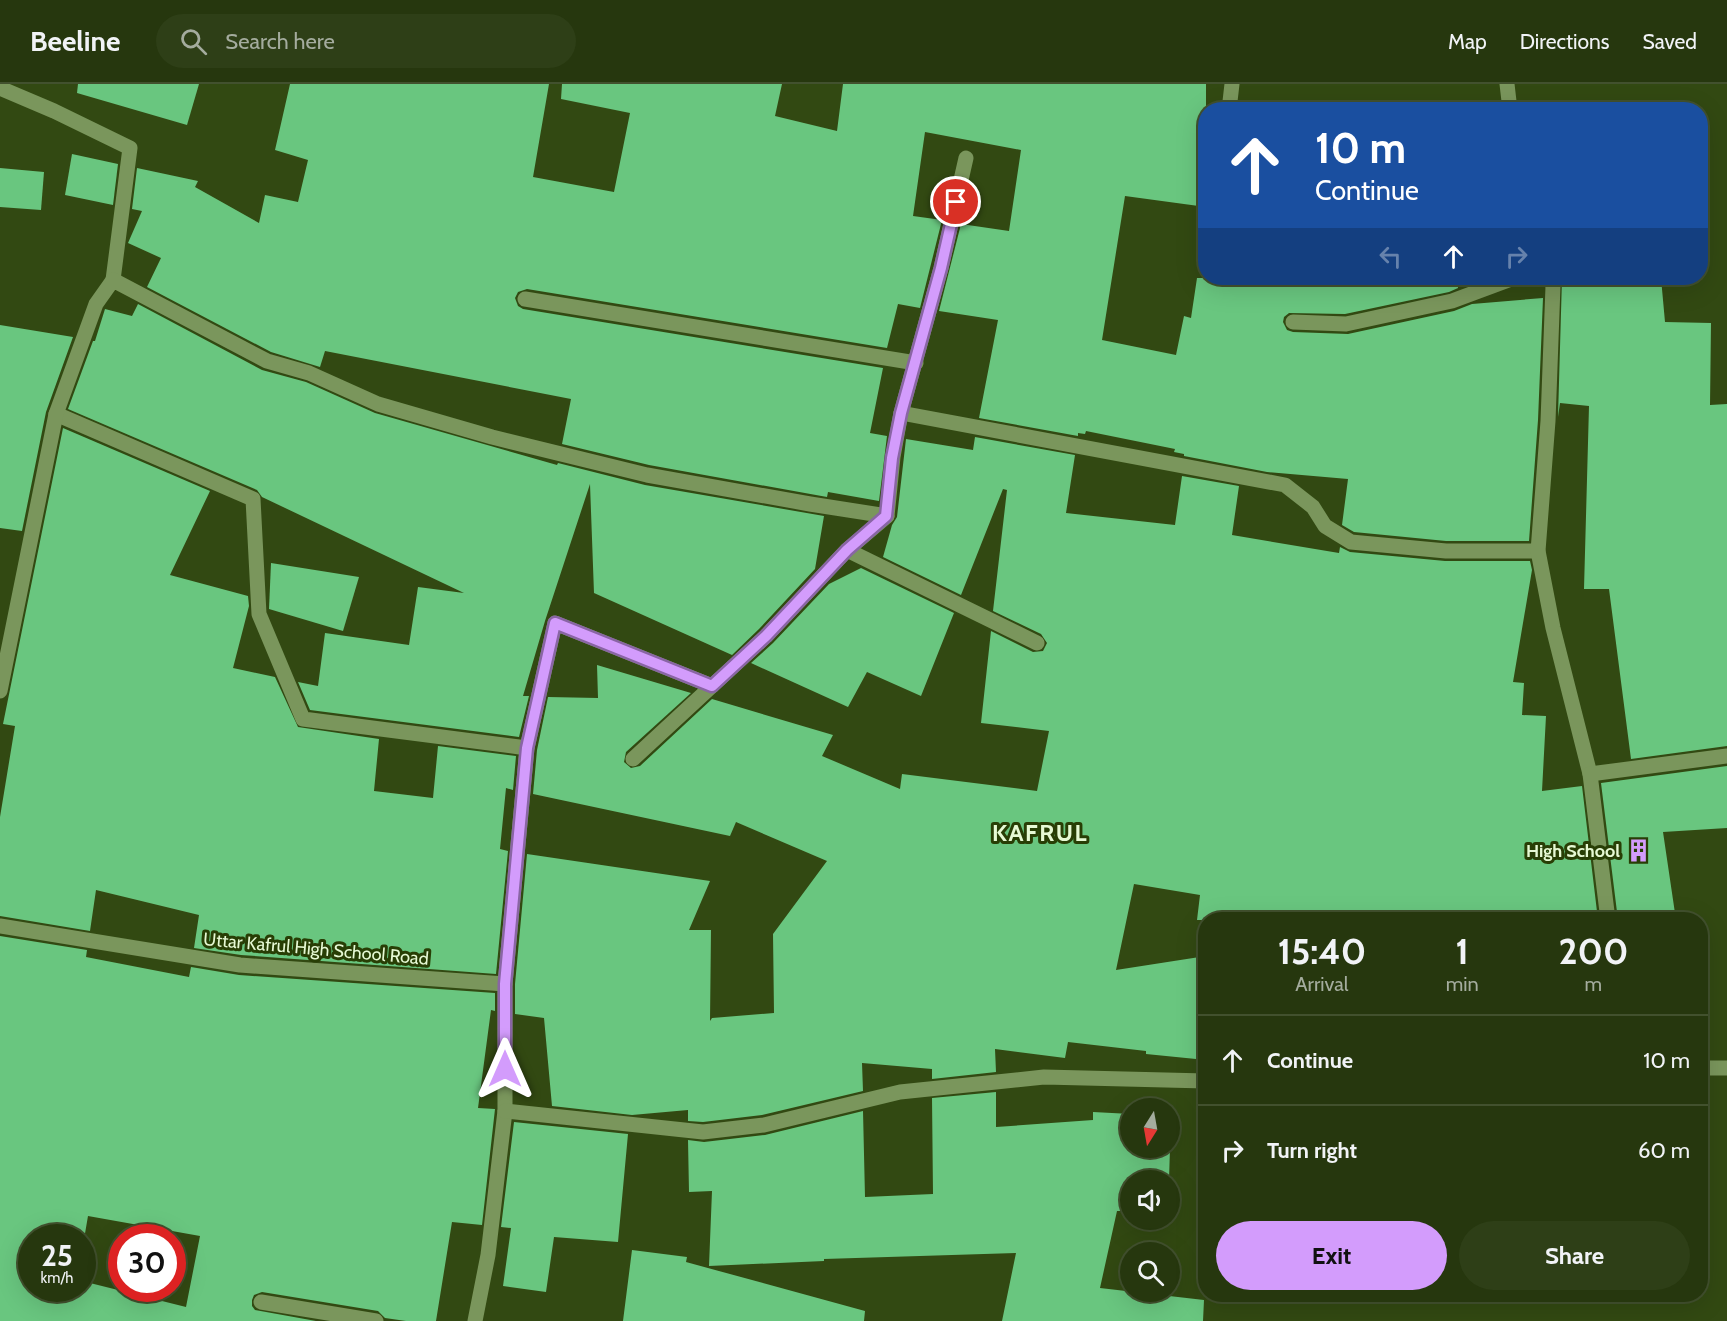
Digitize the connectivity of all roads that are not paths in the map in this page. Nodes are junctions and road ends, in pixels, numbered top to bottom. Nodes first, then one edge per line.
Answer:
1 (1232, 84) edge
2 (1507, 84) edge
3 (0, 88) edge
4 (1230, 102) edge
5 (1509, 102) edge
6 (966, 158) dead end
7 (113, 280) junction
8 (1495, 285) edge
9 (1552, 285) edge
10 (525, 299) dead end
11 (1293, 322) dead end
12 (916, 363) junction
13 (901, 413) junction
14 (56, 414) junction
15 (886, 516) junction
16 (847, 550) junction
17 (1538, 551) junction
18 (1037, 643) dead end
19 (712, 686) junction
20 (0, 691) edge
21 (527, 748) junction
22 (1727, 756) edge
23 (633, 759) dead end
24 (1590, 774) junction
25 (1607, 912) edge
26 (0, 926) edge
27 (505, 984) junction
28 (1708, 1068) edge
29 (1727, 1068) edge
30 (1198, 1081) edge
31 (505, 1111) junction
32 (261, 1302) dead end
33 (376, 1321) edge
34 (475, 1321) edge

1 - 4 street
2 - 5 street
3 - 7 street
6 - 12 street
7 - 14 street
7 - 15 street
8 - 11 street
9 - 17 street
10 - 12 street
12 - 13 street
13 - 15 street
13 - 17 street
14 - 20 street
14 - 21 street
15 - 16 street
16 - 18 street
16 - 19 street
17 - 24 street
19 - 21 street
19 - 23 street
21 - 27 street
22 - 24 street
24 - 25 street
26 - 27 street, Uttar Kafrul High School Road
27 - 31 street
28 - 29 street
30 - 31 street
31 - 34 street
32 - 33 street

